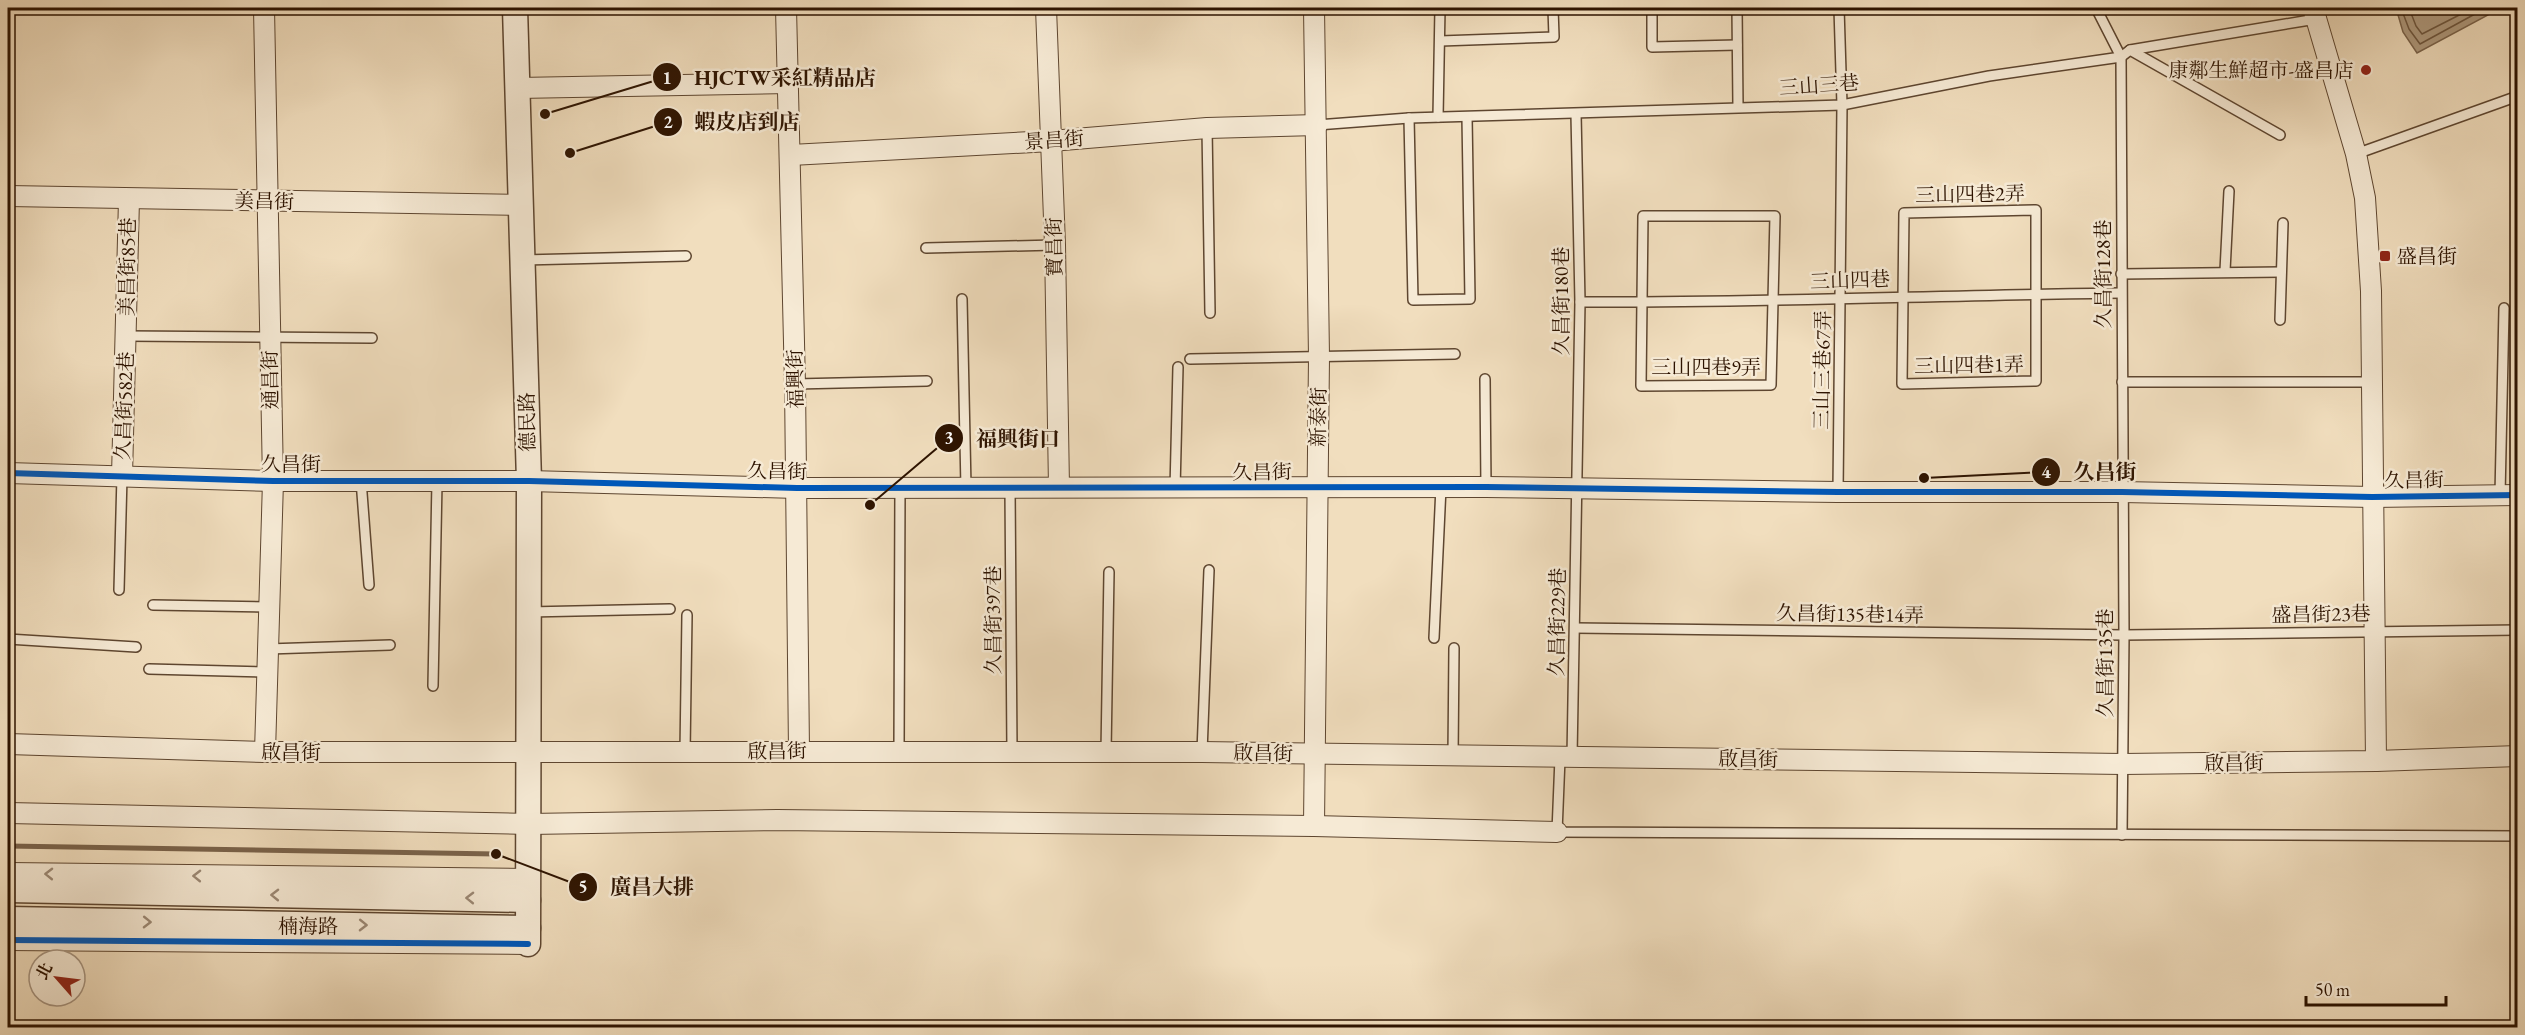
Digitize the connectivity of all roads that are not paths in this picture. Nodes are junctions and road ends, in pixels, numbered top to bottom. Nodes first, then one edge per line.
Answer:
1 (264, 8) edge
2 (515, 8) edge
3 (786, 8) edge
4 (1046, 8) edge
5 (1314, 8) edge
6 (1440, 8) edge
7 (1553, 8) edge
8 (1652, 8) edge
9 (1737, 8) edge
10 (1839, 8) edge
11 (2096, 8) edge
12 (2315, 13) edge
13 (1440, 41) junction
14 (1737, 45) junction
15 (2130, 50) junction
16 (2121, 57) junction
17 (788, 83) junction
18 (518, 88) junction
19 (2517, 96) edge
20 (1842, 105) junction
21 (1738, 107) junction
22 (1576, 114) junction
23 (1438, 117) junction
24 (1467, 117) junction
25 (1409, 118) junction
26 (1317, 125) junction
27 (1207, 128) junction
28 (2280, 135) dead end
29 (1051, 141) junction
30 (2356, 154) junction
31 (791, 155) junction
32 (2229, 191) dead end
33 (8, 196) edge
34 (129, 199) junction
35 (267, 201) junction
36 (521, 206) junction
37 (2283, 224) dead end
38 (1055, 245) junction
39 (926, 248) dead end
40 (686, 256) dead end
41 (523, 260) junction
42 (2225, 271) junction
43 (2281, 272) junction
44 (2121, 274) junction
45 (2121, 293) junction
46 (2037, 294) junction
47 (1903, 296) junction
48 (962, 299) dead end
49 (1841, 300) junction
50 (1773, 301) junction
51 (1580, 302) junction
52 (1641, 303) junction
53 (2504, 308) dead end
54 (1210, 313) dead end
55 (2280, 320) dead end
56 (126, 336) junction
57 (269, 337) junction
58 (372, 338) dead end
59 (1455, 354) dead end
60 (1319, 357) junction
61 (1190, 358) dead end
62 (1178, 367) dead end
63 (1485, 379) dead end
64 (927, 381) dead end
65 (2122, 382) junction
66 (2370, 382) junction
67 (795, 384) junction
68 (8, 473) edge
69 (122, 476) junction
70 (361, 480) junction
71 (273, 481) junction
72 (529, 481) junction
73 (437, 482) junction
74 (1059, 487) junction
75 (1441, 487) junction
76 (1486, 487) junction
77 (797, 488) junction
78 (900, 488) junction
79 (966, 488) junction
80 (1317, 488) junction
81 (1579, 488) junction
82 (1010, 489) junction
83 (1174, 489) junction
84 (1838, 492) junction
85 (2122, 492) junction
86 (2509, 495) edge
87 (2372, 496) junction
88 (1209, 570) dead end
89 (1109, 572) dead end
90 (369, 585) dead end
91 (119, 590) dead end
92 (153, 605) dead end
93 (269, 607) junction
94 (670, 609) dead end
95 (528, 612) junction
96 (687, 615) dead end
97 (1575, 628) junction
98 (2517, 630) edge
99 (2375, 631) junction
100 (2124, 635) junction
101 (1434, 638) dead end
102 (8, 639) edge
103 (390, 645) dead end
104 (136, 647) dead end
105 (1455, 648) dead end
106 (268, 649) junction
107 (149, 669) dead end
108 (267, 672) junction
109 (433, 686) dead end
110 (8, 744) edge
111 (899, 750) junction
112 (799, 751) junction
113 (1012, 751) junction
114 (265, 752) junction
115 (685, 752) junction
116 (1106, 752) junction
117 (1202, 752) junction
118 (529, 753) junction
119 (1315, 754) junction
120 (1453, 756) junction
121 (2517, 756) edge
122 (1566, 757) junction
123 (2376, 761) junction
124 (2123, 764) junction
125 (8, 813) edge
126 (529, 824) junction
127 (1314, 826) junction
128 (1557, 832) junction
129 (2122, 835) junction
130 (2517, 836) edge
131 (8, 873) edge
132 (89, 883) junction
133 (528, 889) junction
134 (8, 890) edge
135 (8, 919) edge
136 (88, 931) junction
137 (528, 936) joint
138 (8, 940) edge

1 - 35 street, 通昌街
2 - 18 street, 德民路
3 - 17 street, 福興街
4 - 29 street, 寶昌街
5 - 26 street, 新泰街
6 - 13 lane
7 - 13 lane
8 - 14 lane
9 - 14 lane
10 - 20 lane, 三山三巷67弄
11 - 16 lane
12 - 15 lane, 三山三巷
12 - 30 street
13 - 23 lane
14 - 21 lane
15 - 16 lane, 三山三巷
15 - 28 lane
16 - 20 lane, 三山三巷
16 - 44 lane, 久昌街128巷
17 - 18 street
17 - 31 street, 福興街
18 - 36 street, 德民路
19 - 30 lane
20 - 21 lane, 三山三巷
20 - 49 lane, 三山三巷67弄
21 - 22 lane, 三山三巷
22 - 24 lane, 三山三巷
22 - 51 lane, 久昌街180巷
23 - 24 lane, 三山三巷
23 - 25 lane, 三山三巷
24 - 25 lane
25 - 26 lane, 三山三巷
26 - 27 street, 景昌街
26 - 60 street, 新泰街
27 - 29 street, 景昌街
27 - 54 lane
29 - 31 street, 景昌街
29 - 38 street, 寶昌街
30 - 66 street
31 - 67 street, 福興街
32 - 42 lane
33 - 34 street, 美昌街
34 - 35 street, 美昌街
34 - 56 street, 美昌街85巷
35 - 36 street, 美昌街
35 - 57 street, 通昌街
36 - 41 street, 德民路
37 - 43 lane
38 - 39 lane
38 - 74 street, 寶昌街
40 - 41 lane
41 - 72 street, 德民路
42 - 43 lane
42 - 44 lane
43 - 55 lane
44 - 45 lane, 久昌街128巷
45 - 46 lane, 三山四巷
45 - 65 lane, 久昌街128巷
46 - 47 lane, 三山四巷
46 - 47 lane, 三山四巷2弄
46 - 47 lane, 三山四巷1弄
47 - 49 lane, 三山四巷
48 - 79 lane
49 - 50 lane, 三山四巷
49 - 84 lane, 三山三巷67弄
50 - 52 lane, 三山四巷
50 - 52 lane, 三山四巷9弄
50 - 52 lane
51 - 52 lane, 三山四巷
51 - 81 lane, 久昌街180巷
53 - 86 lane
56 - 57 lane
56 - 69 street, 久昌街582巷
57 - 58 lane
57 - 71 street, 通昌街
59 - 60 lane
60 - 61 lane
60 - 80 street, 新泰街
62 - 83 lane
63 - 76 lane
64 - 67 lane
65 - 66 lane
65 - 85 lane, 久昌街128巷
66 - 87 street
67 - 77 street, 福興街
68 - 69 street, 久昌街
69 - 71 street, 久昌街
69 - 91 lane
70 - 71 street, 久昌街
70 - 73 street, 久昌街
70 - 90 lane
71 - 93 street, 通昌街
72 - 73 street, 久昌街
72 - 77 street, 久昌街
72 - 95 street, 德民路
73 - 109 lane
74 - 82 street, 久昌街
74 - 83 street, 久昌街
75 - 76 street, 久昌街
75 - 80 street, 久昌街
75 - 101 lane
76 - 81 street, 久昌街
77 - 78 street, 久昌街
77 - 112 street, 福興街
78 - 79 street, 久昌街
78 - 111 lane
79 - 82 street, 久昌街
80 - 83 street, 久昌街
80 - 119 street, 新泰街
81 - 84 street, 久昌街
81 - 97 lane, 久昌街229巷
82 - 113 lane, 久昌街397巷
84 - 85 street, 久昌街
85 - 87 street, 久昌街
85 - 100 lane, 久昌街135巷
86 - 87 street, 久昌街
87 - 99 street
88 - 117 lane
89 - 116 lane
92 - 93 lane
93 - 106 street, 通昌街
94 - 95 lane
95 - 118 street, 德民路
96 - 115 lane
97 - 100 lane, 久昌街135巷14弄
97 - 122 lane, 久昌街229巷
98 - 99 lane, 盛昌街23巷
99 - 100 lane, 盛昌街23巷
99 - 123 street
100 - 124 lane, 久昌街135巷
102 - 104 lane
103 - 106 lane
105 - 120 lane
106 - 108 street, 通昌街
107 - 108 lane
108 - 114 street, 通昌街
110 - 114 street, 啟昌街
111 - 112 street, 啟昌街
111 - 113 street, 啟昌街
112 - 115 street, 啟昌街
113 - 116 street, 啟昌街
114 - 118 street, 啟昌街
115 - 118 street, 啟昌街
116 - 117 street, 啟昌街
117 - 119 street, 啟昌街
118 - 126 street, 德民路
119 - 120 street, 啟昌街
119 - 127 street, 新泰街
120 - 122 street, 啟昌街
121 - 123 street, 啟昌街
122 - 124 street, 啟昌街
122 - 128 lane, 久昌街229巷
123 - 124 street, 啟昌街
124 - 129 lane, 久昌街135巷
125 - 126 street
126 - 127 street
126 - 133 street, 德民路
127 - 128 street
128 - 129 lane
129 - 130 lane
132 -> 131 street
133 -> 132 street, 楠海路
132 - 134 street, 楠海路
133 - 137 street, 德民路
135 - 136 street, 楠海路
136 -> 137 street, 楠海路
136 - 138 street

